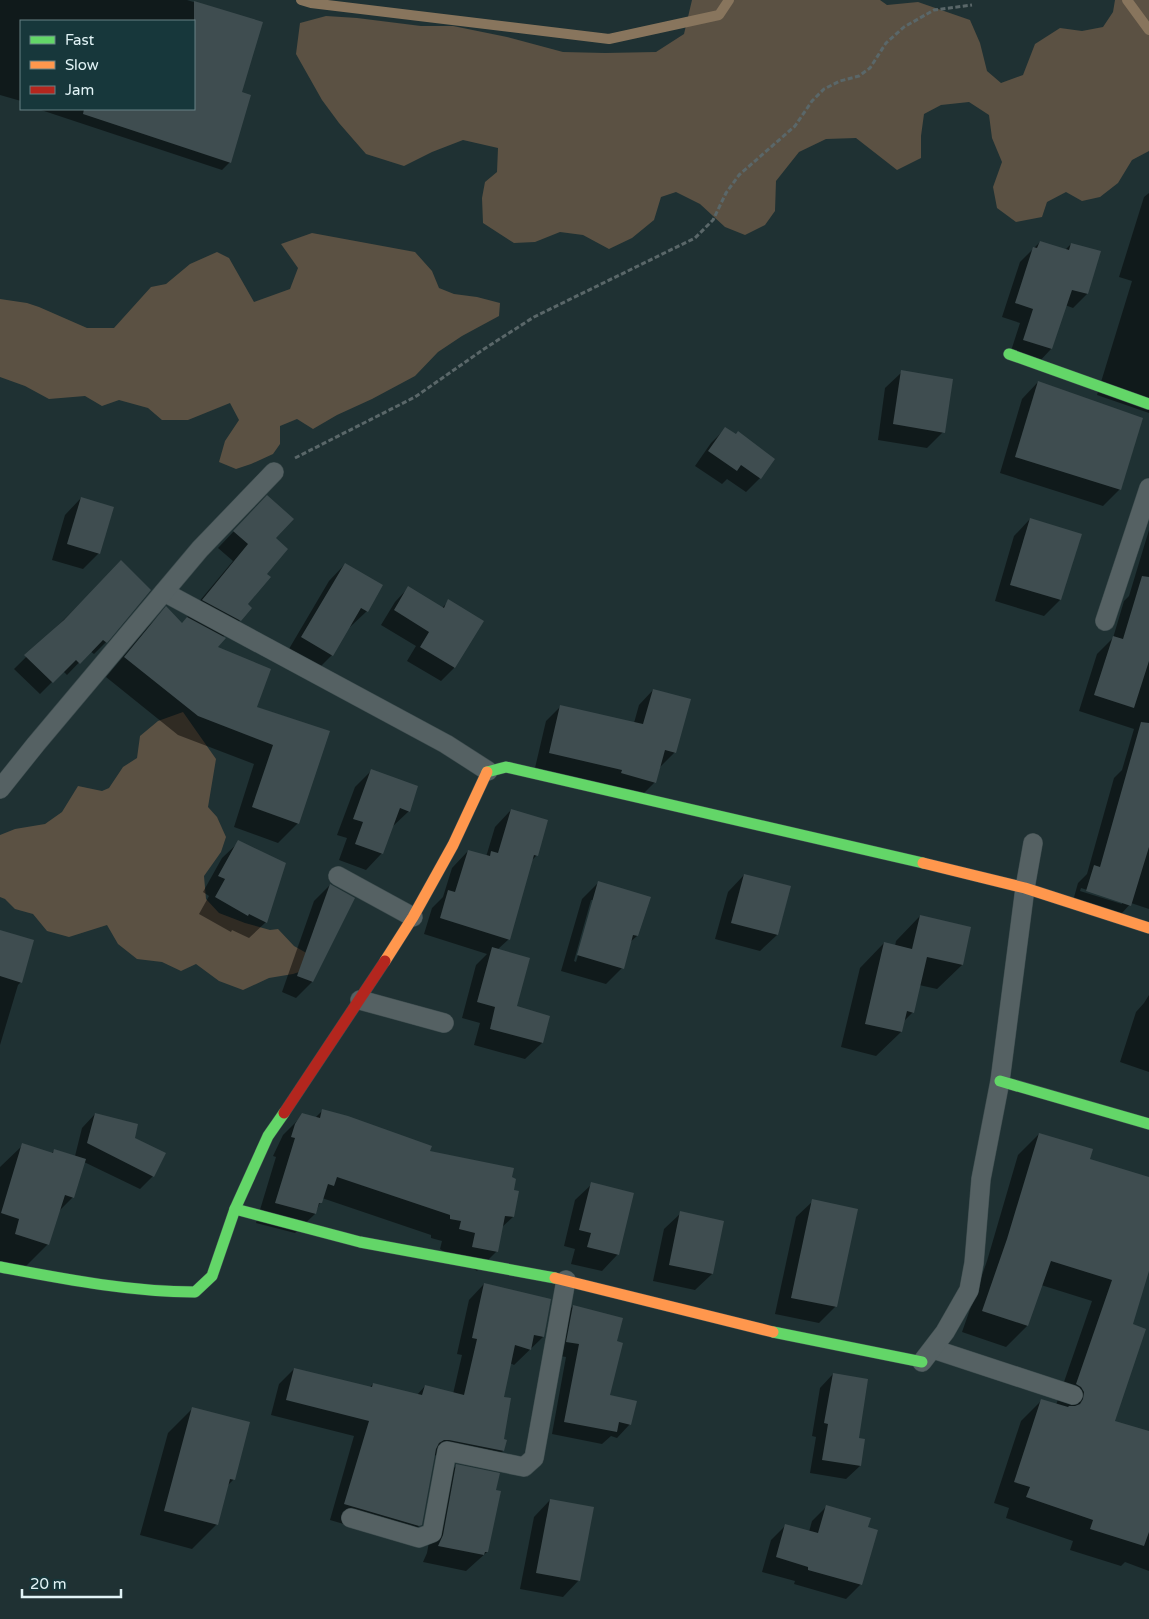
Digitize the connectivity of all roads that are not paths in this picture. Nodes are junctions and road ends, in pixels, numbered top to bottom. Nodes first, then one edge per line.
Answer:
1 (1009, 354) dead end
2 (1149, 404) edge
3 (274, 472) road end
4 (1149, 488) edge
5 (164, 592) junction
6 (1105, 621) dead end
7 (488, 771) junction
8 (0, 789) edge
9 (1033, 843) dead end
10 (338, 876) dead end
11 (1025, 888) junction
12 (413, 917) junction
13 (1149, 928) edge
14 (360, 1000) junction
15 (444, 1023) dead end
16 (1000, 1082) junction
17 (1149, 1124) edge
18 (235, 1209) junction
19 (0, 1267) edge
20 (566, 1280) junction
21 (927, 1356) junction
22 (1073, 1395) dead end
23 (351, 1518) dead end

1 - 2 street
3 - 5 lane
4 - 6 lane
5 - 7 lane
5 - 8 lane
7 - 11 street
7 - 12 street
9 - 11 lane
10 - 12 lane
11 - 13 street
11 - 16 lane
12 - 14 street
14 - 15 lane
14 - 18 street
16 - 17 street
16 - 21 lane
18 - 19 street
18 - 20 street
20 - 21 street
20 - 23 lane
21 - 22 lane

